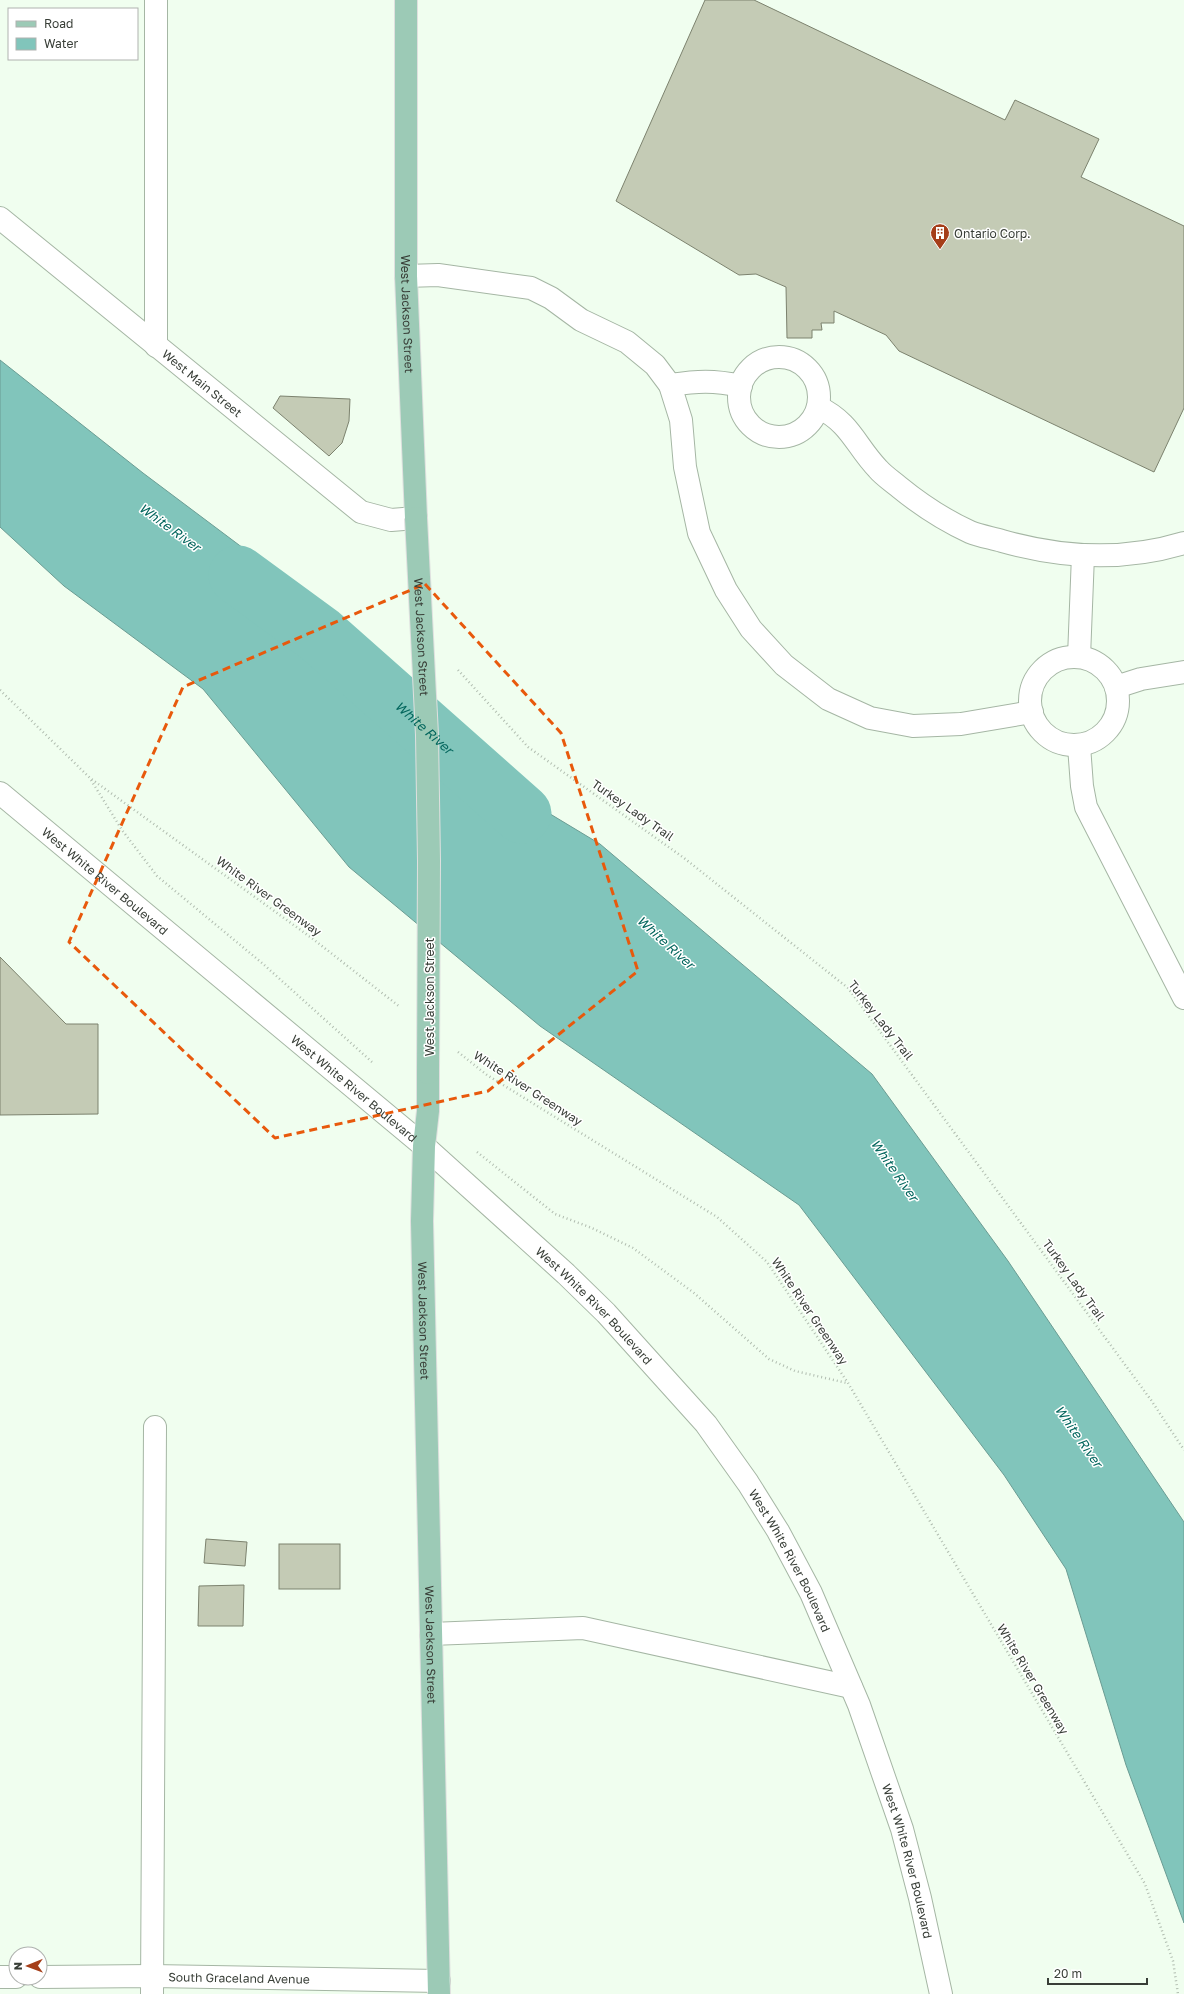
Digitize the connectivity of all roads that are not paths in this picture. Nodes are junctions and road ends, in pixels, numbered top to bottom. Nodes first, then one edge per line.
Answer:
1 (156, 0) edge
2 (406, 0) edge
3 (0, 218) edge
4 (406, 276) junction
5 (156, 346) junction
6 (670, 385) junction
7 (741, 386) junction
8 (818, 407) junction
9 (416, 518) junction
10 (1184, 543) edge
11 (1083, 555) junction
12 (1079, 657) junction
13 (1184, 672) edge
14 (1116, 687) junction
15 (1032, 712) junction
16 (1079, 746) junction
17 (0, 792) edge
18 (1184, 998) edge
19 (424, 1146) junction
20 (155, 1427) dead end
21 (431, 1634) junction
22 (851, 1687) junction
23 (48, 1978) edge
24 (152, 1985) edge
25 (439, 1988) edge
26 (941, 1994) edge

1 - 5 street
2 - 4 main road, West Jackson Street
3 - 5 street, West Main Street
4 - 6 street
4 - 9 main road, West Jackson Street
5 - 9 street, West Main Street
6 - 7 street
6 - 15 street
7 - 8 street
7 - 8 street
8 - 11 street
9 - 19 main road, West Jackson Street, bridge
10 - 11 street
11 - 12 street
12 - 14 street
12 - 15 street
13 - 14 street
14 - 16 street
15 - 16 street
16 - 18 street
17 - 19 street, West White River Boulevard
19 - 21 main road, West Jackson Street
19 - 22 street, West White River Boulevard
20 - 24 street
21 - 22 street
21 - 25 main road, West Jackson Street
22 - 26 street, West White River Boulevard
23 - 24 street, South Graceland Avenue
24 - 25 street, South Graceland Avenue

